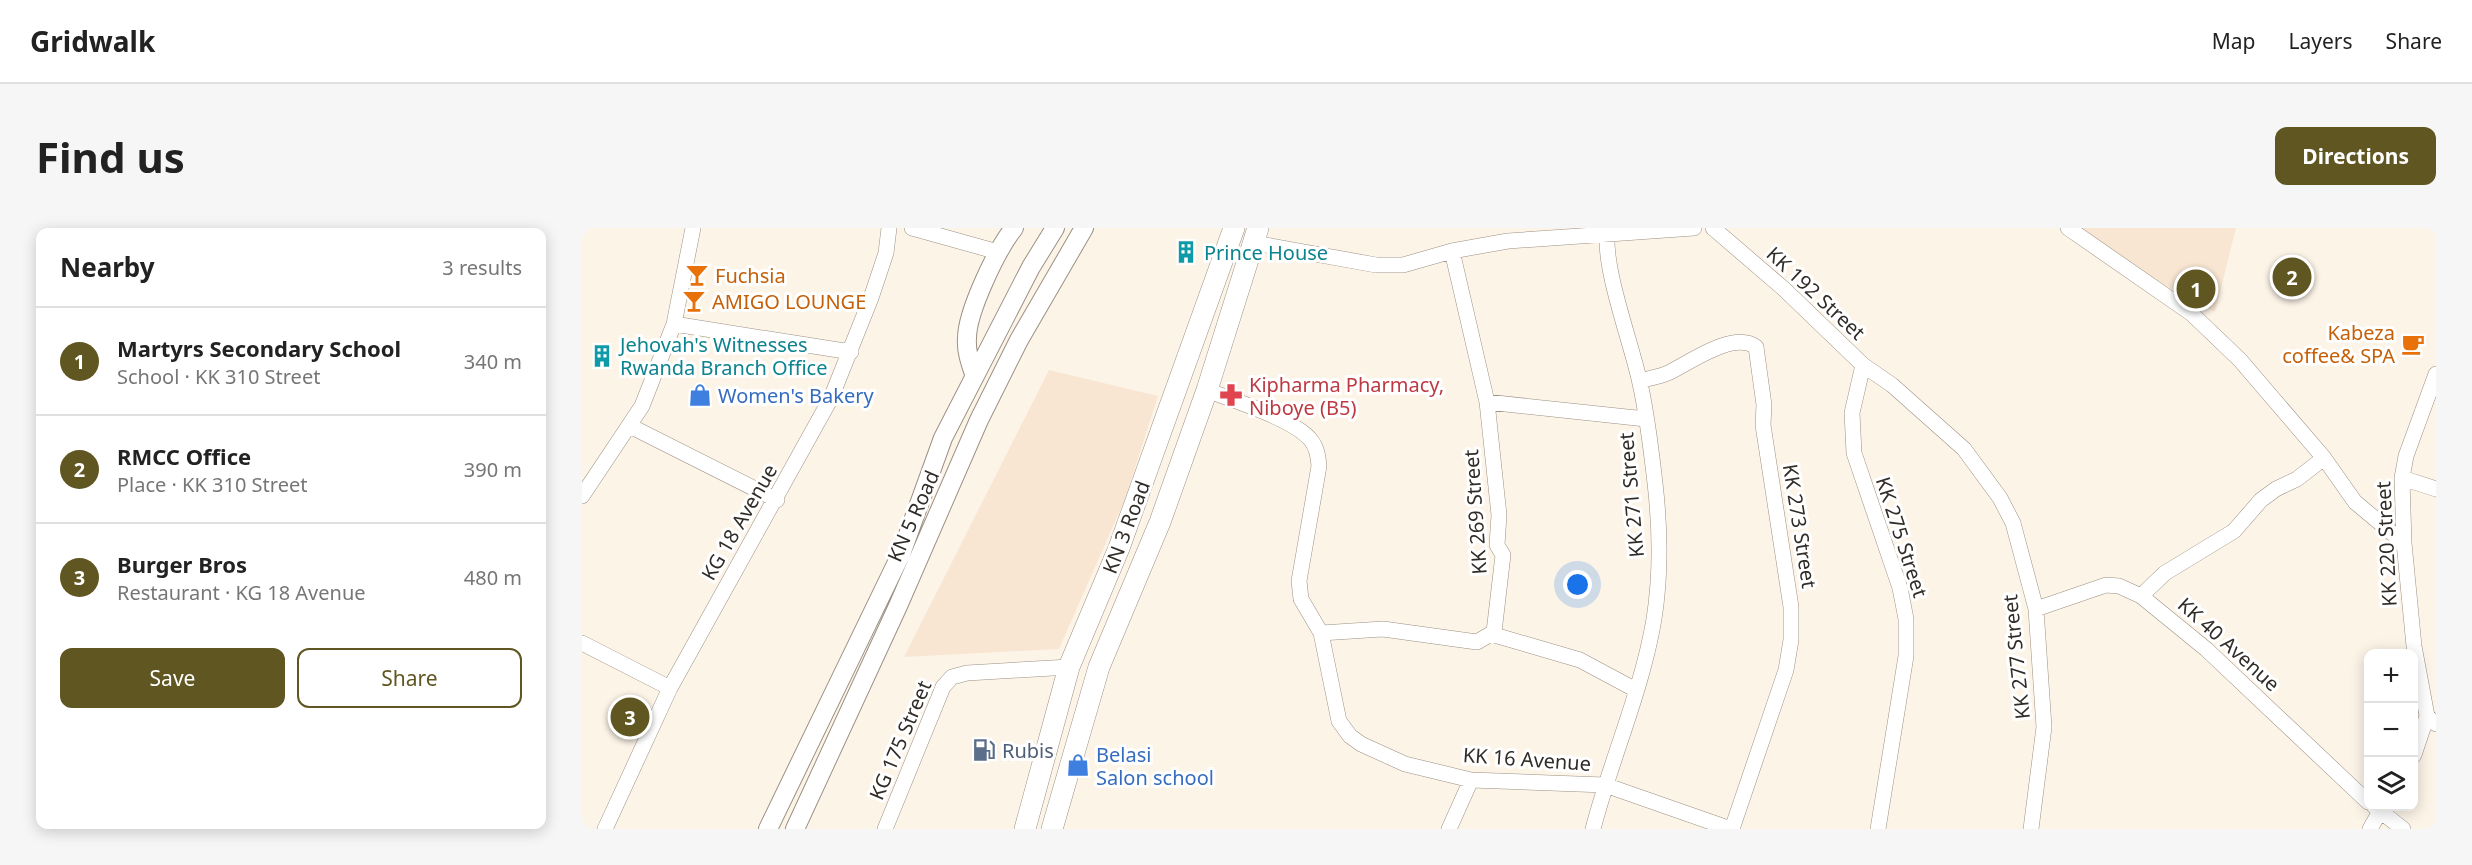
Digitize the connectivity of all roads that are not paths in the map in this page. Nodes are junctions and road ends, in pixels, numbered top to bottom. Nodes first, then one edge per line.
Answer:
1 (693, 228) edge
2 (889, 228) edge
3 (912, 228) edge
4 (1014, 228) edge
5 (1054, 228) edge
6 (1084, 228) edge
7 (1234, 228) edge
8 (1694, 228) edge
9 (1713, 228) edge
10 (2068, 228) edge
11 (1607, 231) edge
12 (1256, 235) edge
13 (1452, 251) junction
14 (998, 252) junction
15 (674, 324) junction
16 (851, 352) junction
17 (1863, 365) junction
18 (974, 374) junction
19 (2436, 374) edge
20 (1640, 381) junction
21 (1207, 390) junction
22 (1487, 402) junction
23 (1646, 419) junction
24 (630, 426) junction
25 (2324, 458) junction
26 (2402, 478) junction
27 (2436, 489) edge
28 (582, 496) edge
29 (777, 500) junction
30 (2404, 543) junction
31 (2141, 596) junction
32 (2036, 609) junction
33 (1321, 633) junction
34 (1491, 634) junction
35 (582, 643) edge
36 (1069, 667) junction
37 (1097, 675) junction
38 (670, 688) junction
39 (1636, 690) junction
40 (2432, 720) edge
41 (2418, 747) edge
42 (1471, 780) junction
43 (1605, 785) junction
44 (2364, 796) edge
45 (2375, 811) edge
46 (2381, 811) edge
47 (605, 829) edge
48 (768, 829) edge
49 (795, 829) edge
50 (885, 829) edge
51 (1025, 829) edge
52 (1052, 829) edge
53 (1449, 829) edge
54 (1593, 829) edge
55 (1732, 829) edge
56 (1878, 829) edge
57 (2031, 829) edge
58 (2370, 829) edge
59 (2403, 829) edge

1 - 15 street
2 - 16 street, KG 18 Avenue
3 - 14 street
4 - 14 main road
5 - 18 main road, KN 5 Road
6 - 49 main road, KN 5 Road
7 - 36 highway, KN 3 Road
8 - 11 street
9 - 17 street, KK 192 Street
10 - 25 street
11 - 13 street
11 - 20 street, KK 271 Street
12 - 13 street
12 - 21 highway, KN 3 Road
13 - 22 street, KK 269 Street
14 - 18 main road
15 - 16 street
15 - 24 street
16 - 29 street, KG 18 Avenue
17 - 32 street, KK 277 Street
17 - 56 street, KK 275 Street
18 - 48 main road, KN 5 Road
19 - 26 street, KK 220 Street
20 - 23 street, KK 271 Street
20 - 55 street, KK 273 Street
21 - 33 street, KK 16 Avenue
21 - 37 highway, KN 3 Road
22 - 23 street
22 - 34 street, KK 269 Street
23 - 39 street, KK 271 Street
24 - 28 street
24 - 29 street
25 - 30 street
25 - 31 street
26 - 27 street
26 - 30 street, KK 220 Street
29 - 38 street, KG 18 Avenue
30 - 40 street, KK 220 Street
31 - 32 street, KK 40 Avenue
31 - 44 street, KK 40 Avenue
32 - 57 street, KK 277 Street
33 - 34 street
33 - 42 street, KK 16 Avenue
34 - 39 street
35 - 38 street
36 - 37 highway
36 - 50 street, KG 175 Street
36 - 51 highway, KN 3 Road
37 - 52 highway, KN 3 Road
38 - 47 street, KG 18 Avenue
39 - 43 street, KK 271 Street
40 - 41 street
42 - 43 street, KK 16 Avenue
42 - 53 street
43 - 54 street, KK 271 Street
43 - 55 street, KK 16 Avenue
45 - 58 street
46 - 59 street, KK 40 Avenue

